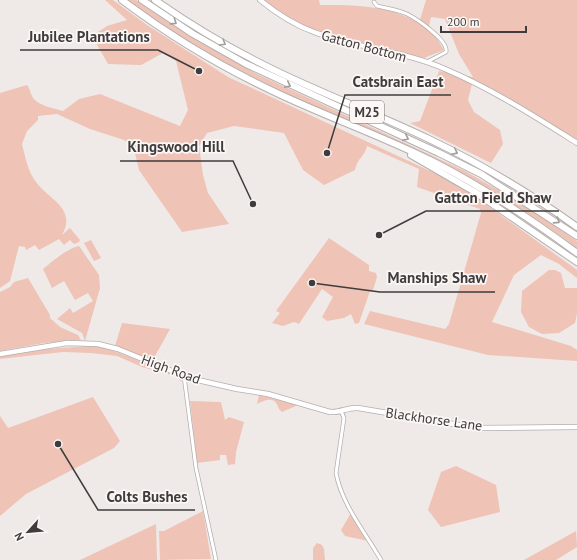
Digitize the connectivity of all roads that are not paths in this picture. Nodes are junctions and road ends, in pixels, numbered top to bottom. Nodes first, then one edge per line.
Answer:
1 (122, 0) edge
2 (142, 0) edge
3 (155, 0) edge
4 (260, 0) edge
5 (374, 2) dead end
6 (425, 63) junction
7 (382, 138) junction
8 (577, 143) edge
9 (577, 227) edge
10 (577, 236) edge
11 (577, 253) edge
12 (577, 262) edge
13 (0, 354) edge
14 (184, 376) junction
15 (341, 411) junction
16 (577, 427) edge
17 (216, 560) edge
18 (381, 560) edge

1 - 7 highway, M25
2 -> 10 highway, M25
3 -> 9 highway, M25
4 - 6 street, Gatton Bottom
5 - 6 street
6 - 8 street, Gatton Bottom
7 - 11 highway, M25
7 - 12 highway, M25
13 - 14 street, High Road
14 - 15 street, High Road
14 - 17 street
15 - 16 street, Blackhorse Lane
15 - 18 street

